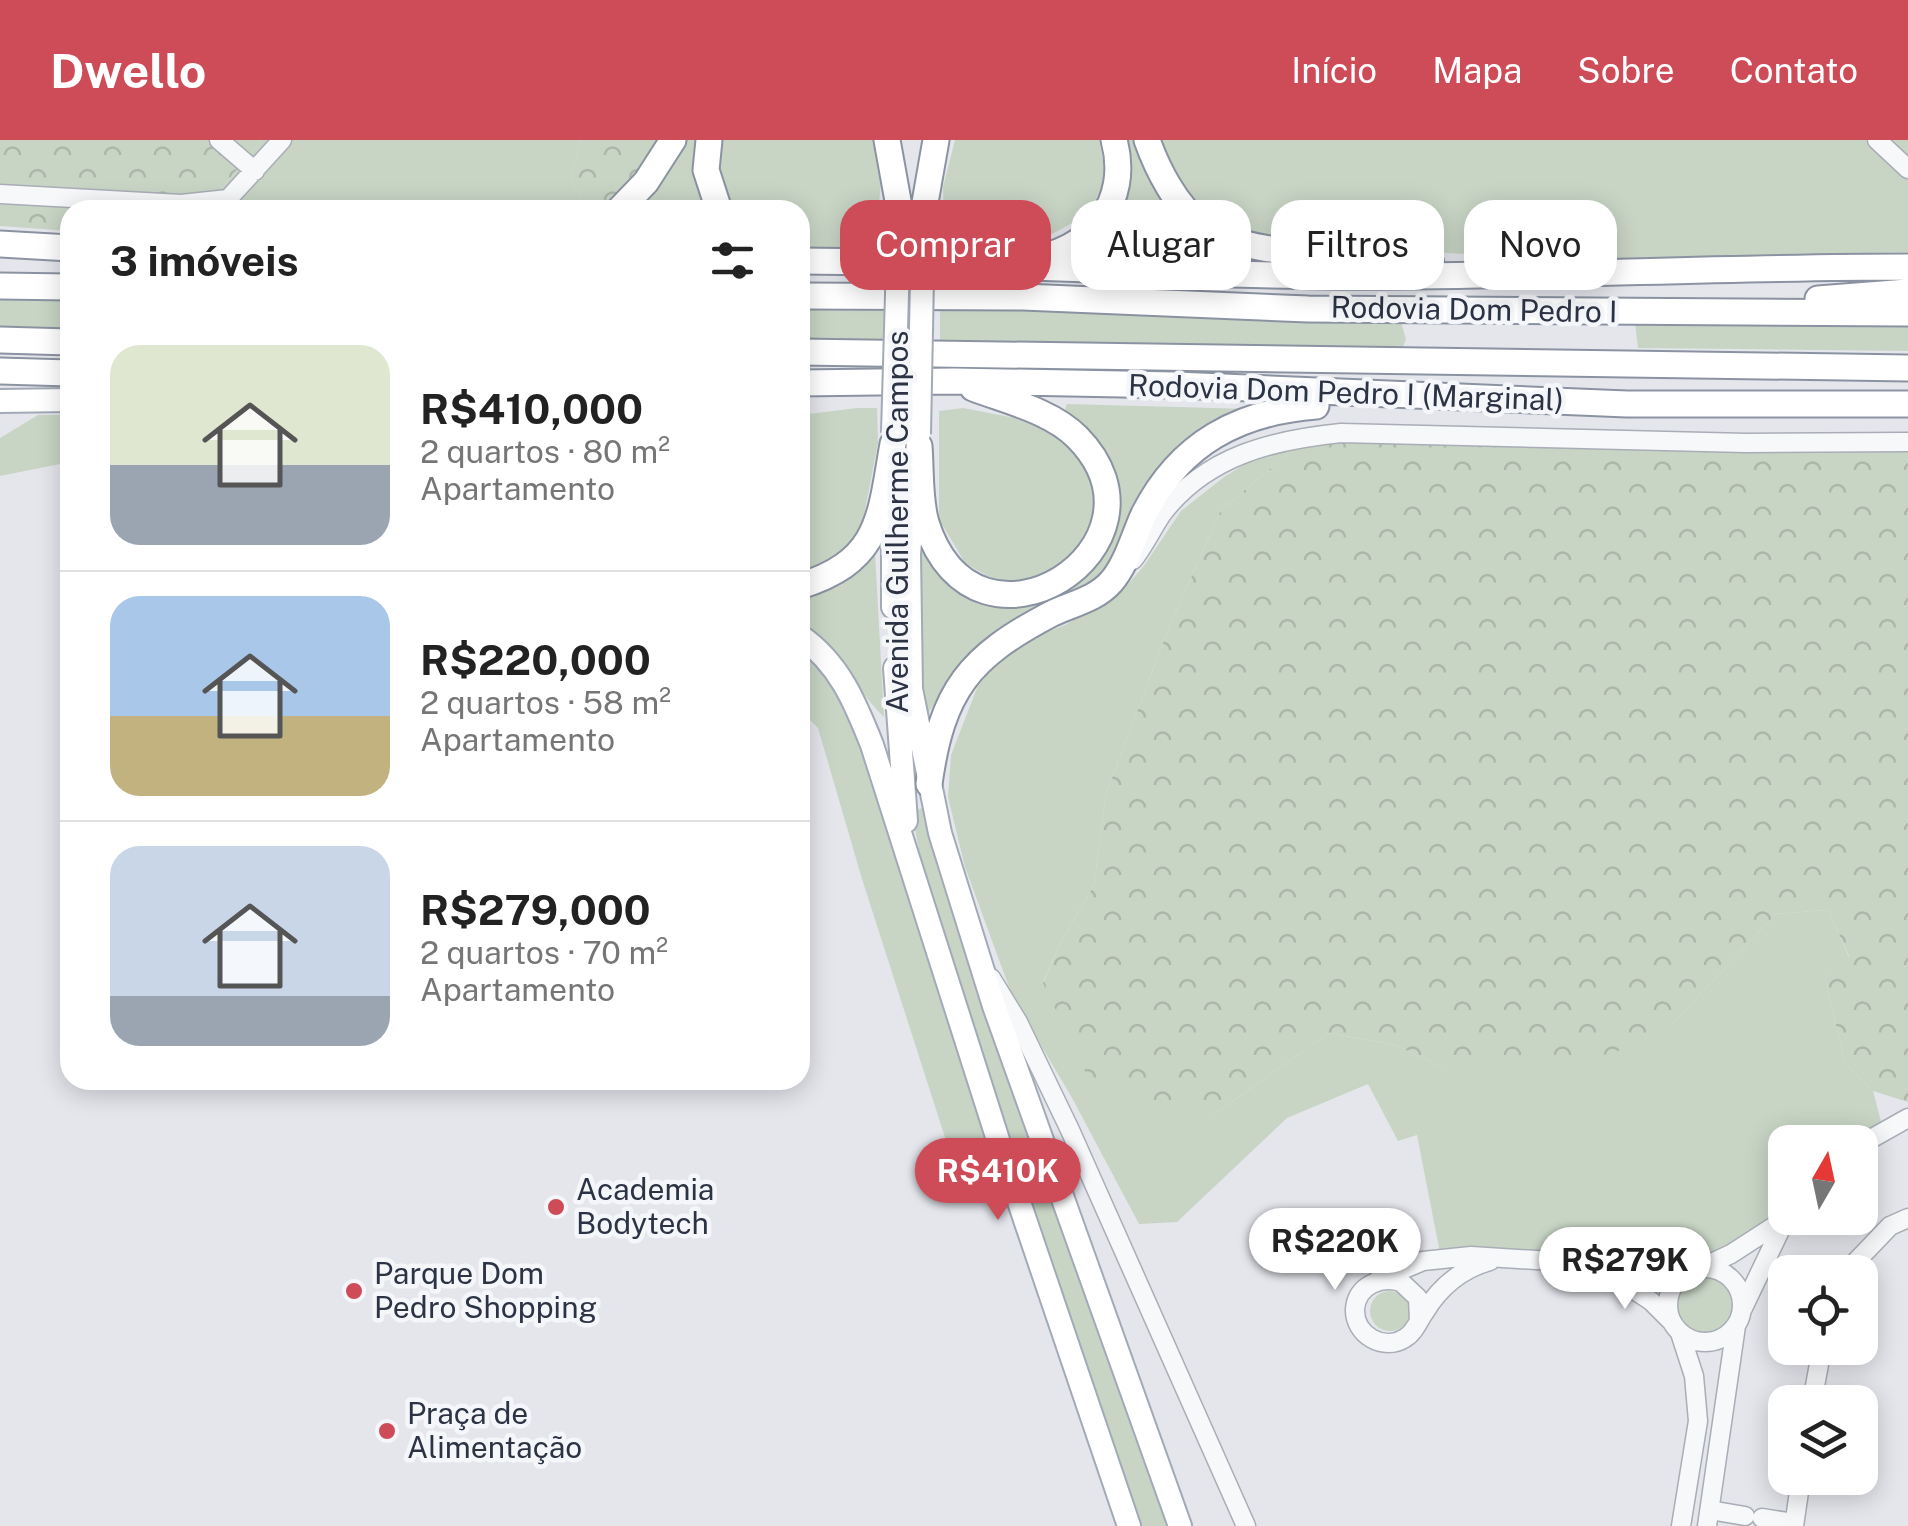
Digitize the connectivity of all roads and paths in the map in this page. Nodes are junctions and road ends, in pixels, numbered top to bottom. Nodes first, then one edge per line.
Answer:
1 (219, 140) edge
2 (282, 140) edge
3 (673, 140) edge
4 (709, 140) edge
5 (887, 140) edge
6 (900, 140) edge
7 (925, 140) edge
8 (936, 140) edge
9 (1114, 140) edge
10 (1148, 140) edge
11 (1876, 140) edge
12 (1908, 169) edge
13 (255, 170) junction
14 (0, 194) edge
15 (109, 200) edge
16 (219, 200) edge
17 (629, 200) edge
18 (716, 200) edge
19 (905, 200) edge
20 (908, 200) edge
21 (914, 200) edge
22 (917, 200) edge
23 (0, 244) edge
24 (60, 247) edge
25 (1051, 254) edge
26 (810, 259) edge
27 (840, 261) edge
28 (1908, 266) edge
29 (1464, 268) edge
30 (1051, 270) edge
31 (1617, 274) edge
32 (1464, 275) edge
33 (0, 284) edge
34 (58, 287) edge
35 (909, 290) edge
36 (1908, 292) edge
37 (810, 296) edge
38 (1728, 310) junction
39 (1908, 313) edge
40 (0, 340) edge
41 (60, 342) edge
42 (810, 352) edge
43 (1908, 368) edge
44 (0, 372) edge
45 (60, 372) edge
46 (954, 381) junction
47 (810, 383) edge
48 (880, 384) junction
49 (810, 394) edge
50 (1413, 398) junction
51 (60, 400) edge
52 (0, 401) edge
53 (1903, 405) edge
54 (906, 439) junction
55 (1908, 442) edge
56 (1112, 582) junction
57 (810, 583) edge
58 (810, 644) edge
59 (930, 784) junction
60 (923, 903) junction
61 (977, 956) junction
62 (1908, 1118) edge
63 (1878, 1135) edge
64 (1908, 1218) edge
65 (1768, 1230) edge
66 (1778, 1235) edge
67 (1862, 1255) edge
68 (1496, 1260) junction
69 (1603, 1270) junction
70 (1694, 1270) junction
71 (1378, 1280) junction
72 (1739, 1320) junction
73 (1419, 1321) junction
74 (1676, 1327) junction
75 (1798, 1495) edge
76 (1708, 1518) edge
77 (1794, 1525) edge
78 (1130, 1526) edge
79 (1180, 1526) edge
80 (1246, 1526) edge
81 (1681, 1526) edge

1 - 13 street
2 - 13 street
3 - 17 highway
4 - 18 highway
5 - 19 highway
6 - 20 main road, Avenida Guilherme Campos
7 - 21 main road, Avenida Guilherme Campos
8 - 22 highway
9 - 25 highway
10 - 29 highway
11 - 12 street
13 - 16 street
14 - 15 street
23 - 24 highway
26 - 27 highway
28 - 31 highway
30 - 32 highway
33 - 34 highway
35 - 54 main road, Avenida Guilherme Campos, bridge
36 - 38 highway
37 - 38 highway, Rodovia Dom Pedro I
38 - 39 highway, Rodovia Dom Pedro I
40 - 41 highway
42 - 43 highway, Rodovia Dom Pedro I
44 - 45 highway
46 - 48 highway, Rodovia Dom Pedro I (Marginal)
46 - 50 highway, Rodovia Dom Pedro I (Marginal)
46 - 54 highway
47 - 48 highway, Rodovia Dom Pedro I (Marginal)
48 - 49 highway
50 - 53 highway, Rodovia Dom Pedro I (Marginal)
50 - 56 highway
51 - 52 main road
54 - 57 highway
54 - 59 main road, Avenida Guilherme Campos
54 - 60 main road, Avenida Guilherme Campos
55 - 56 street
56 - 59 highway
58 - 60 main road, Avenida Guilherme Campos
59 - 61 main road, Avenida Guilherme Campos
60 - 78 main road, Avenida Guilherme Campos
61 - 79 main road, Avenida Guilherme Campos
61 - 80 street
62 - 63 street
64 - 67 street
65 - 70 street
66 - 72 street
68 - 69 street
68 - 71 street
68 - 73 street
69 - 70 street
69 - 74 street
70 - 72 street
70 - 74 street
71 - 73 street
71 - 73 street
72 - 74 street
72 - 76 street
74 - 81 street
75 - 77 street
76 - 77 street

